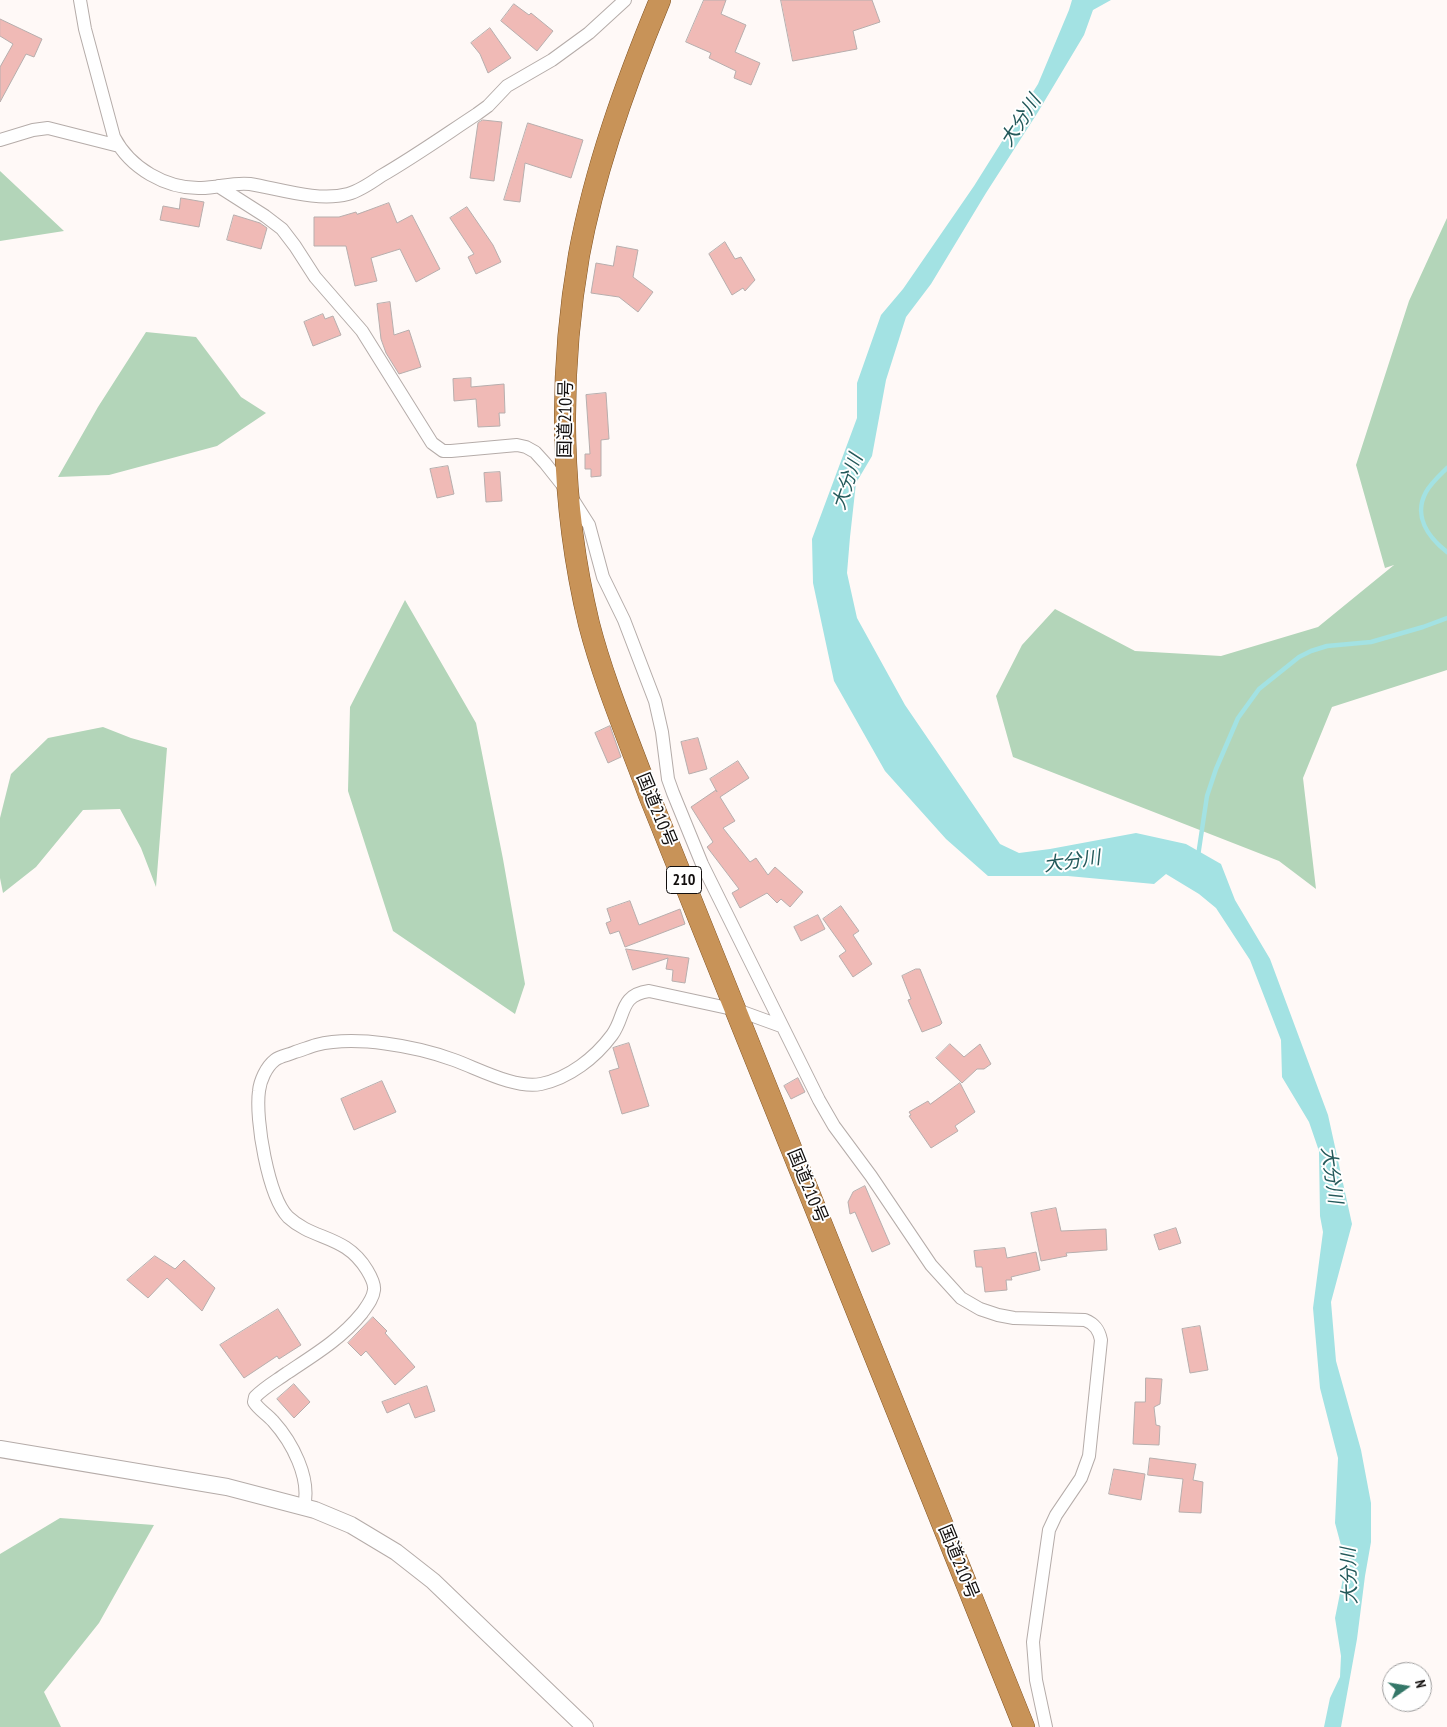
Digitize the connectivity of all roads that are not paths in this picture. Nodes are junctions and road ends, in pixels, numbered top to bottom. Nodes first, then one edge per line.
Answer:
1 (80, 0) edge
2 (625, 0) edge
3 (660, 0) edge
4 (0, 140) edge
5 (119, 146) junction
6 (218, 186) junction
7 (568, 492) junction
8 (737, 1010) junction
9 (781, 1026) junction
10 (0, 1449) edge
11 (304, 1506) junction
12 (585, 1727) edge
13 (1024, 1727) edge
14 (1046, 1727) edge

1 - 5 street
2 - 6 street
3 - 7 highway, 国道210号 / 210
4 - 5 street
5 - 6 street
6 - 7 street
7 - 8 highway, 国道210号 / 210
7 - 9 street
8 - 9 street
8 - 11 street
8 - 13 highway, 国道210号 / 210
9 - 14 street
10 - 11 street
11 - 12 street

